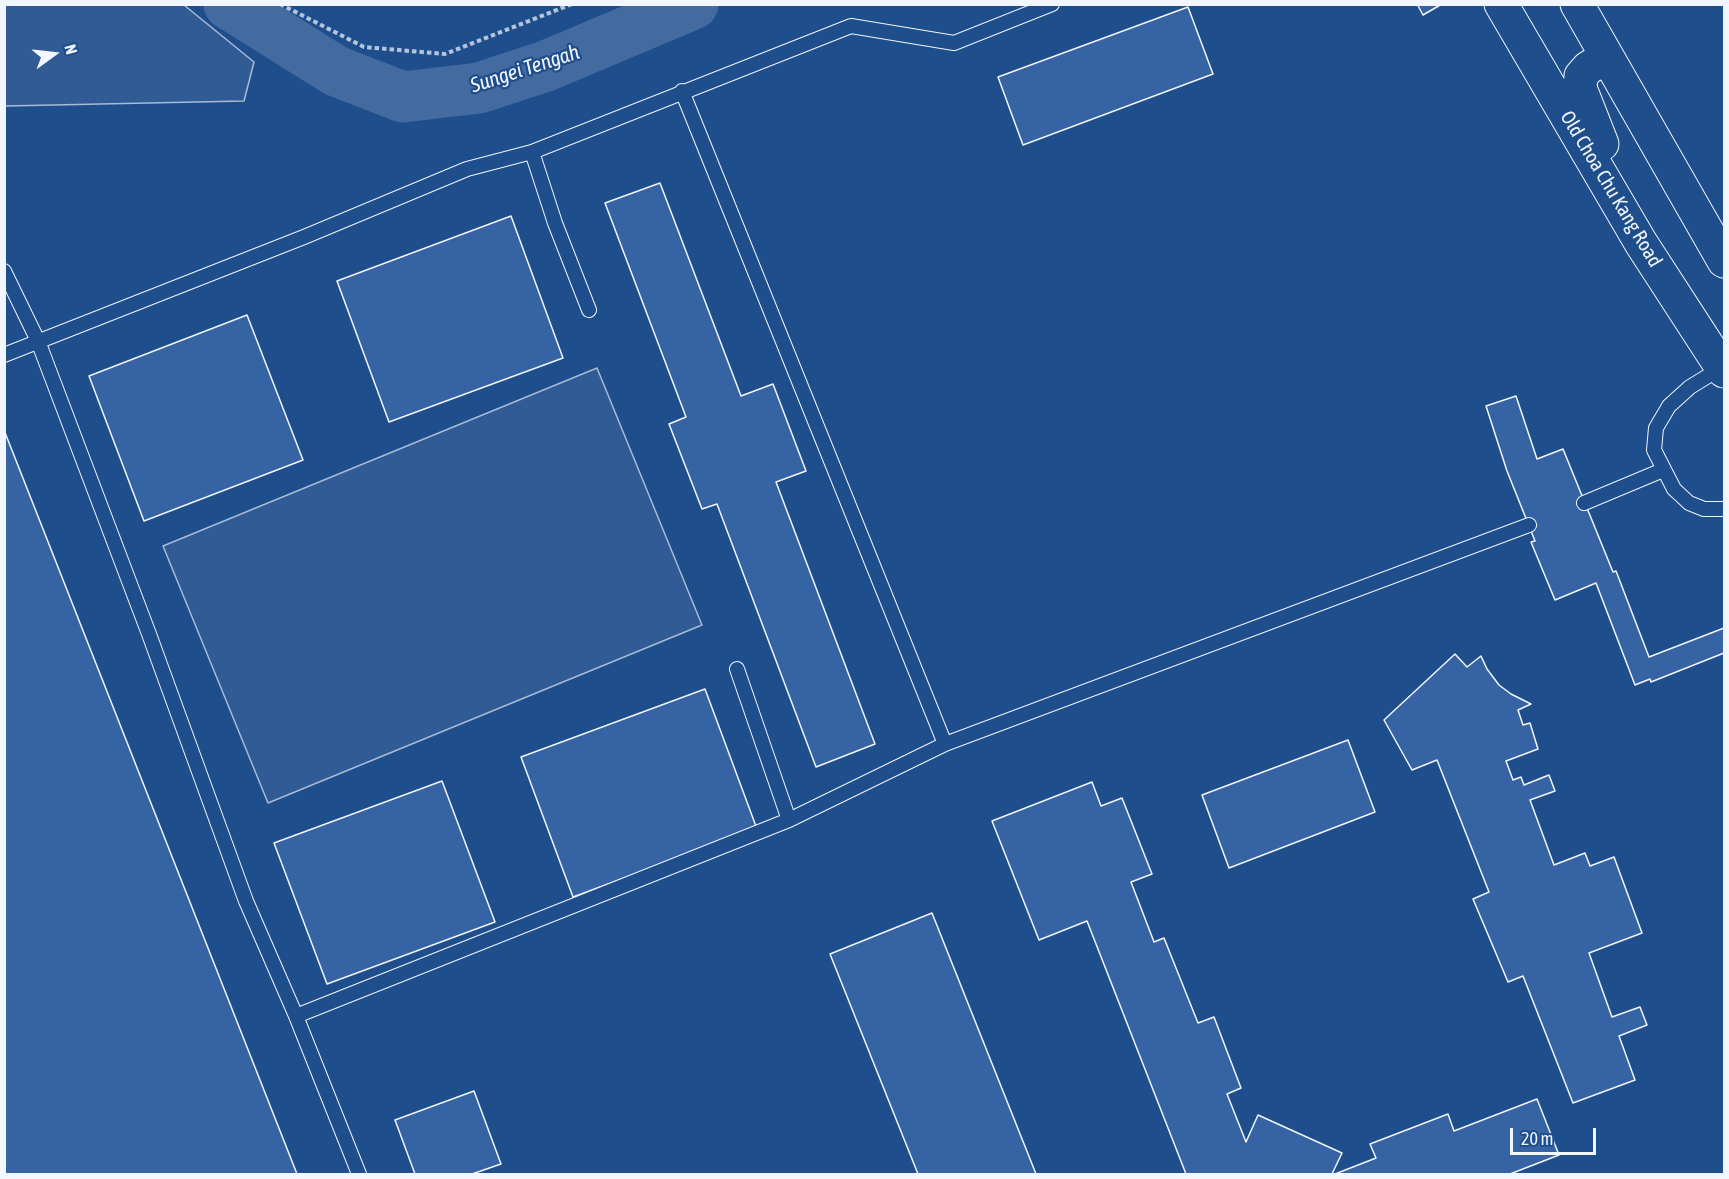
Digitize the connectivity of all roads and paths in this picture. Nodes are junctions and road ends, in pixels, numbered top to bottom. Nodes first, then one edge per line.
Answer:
1 (280, 4) edge
2 (572, 4) edge
3 (1052, 4) edge
4 (1502, 4) edge
5 (1577, 4) edge
6 (1606, 57) junction
7 (682, 91) junction
8 (532, 152) junction
9 (1641, 243) junction
10 (1725, 261) edge
11 (4, 271) edge
12 (589, 310) dead end
13 (38, 341) junction
14 (4, 355) edge
15 (1724, 369) edge
16 (1663, 470) junction
17 (1584, 503) dead end
18 (1725, 509) edge
19 (1529, 525) dead end
20 (737, 669) dead end
21 (945, 744) junction
22 (789, 820) junction
23 (296, 1016) junction
24 (359, 1174) edge

1 - 2 path
3 - 7 lane
4 - 9 main road, Old Choa Chu Kang Road
5 - 6 main road
6 - 9 main road
6 - 10 main road
7 - 8 lane
7 - 21 lane
8 - 12 lane
8 - 13 lane
9 - 15 main road, Old Choa Chu Kang Road
11 - 13 lane
13 - 14 lane
13 - 23 lane
15 - 16 lane
16 - 17 lane
16 - 18 lane
19 - 21 lane
20 - 22 lane
21 - 22 lane
22 - 23 lane
23 - 24 lane

